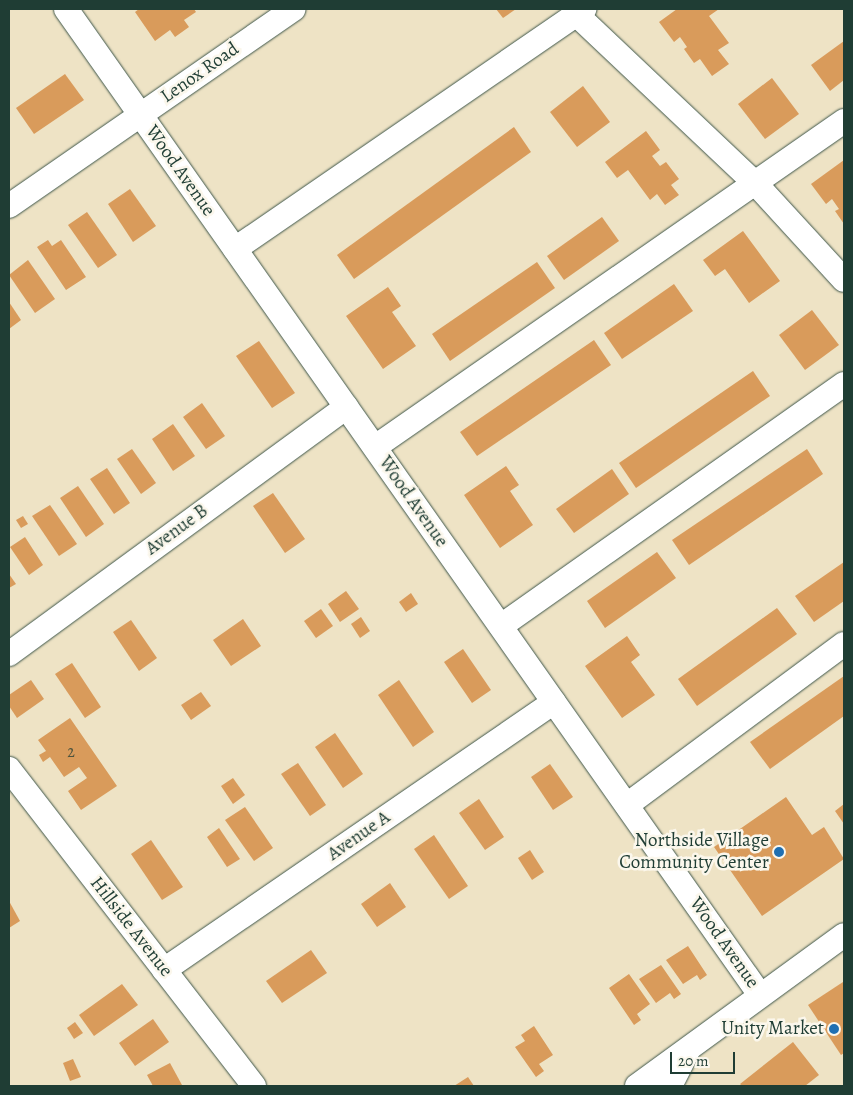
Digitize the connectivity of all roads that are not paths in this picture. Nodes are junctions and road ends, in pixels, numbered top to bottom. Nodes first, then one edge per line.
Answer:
1 (66, 9) edge
2 (293, 9) edge
3 (580, 11) edge
4 (140, 114) junction
5 (844, 121) edge
6 (756, 184) junction
7 (9, 206) edge
8 (235, 249) junction
9 (844, 280) edge
10 (844, 384) edge
11 (346, 407) junction
12 (375, 447) junction
13 (501, 626) junction
14 (844, 644) edge
15 (9, 654) edge
16 (554, 702) junction
17 (9, 769) edge
18 (627, 805) junction
19 (844, 935) edge
20 (164, 970) junction
21 (760, 995) junction
22 (689, 1047) junction
23 (254, 1086) edge
24 (637, 1086) edge
25 (670, 1086) edge

1 - 4 street, Wood Avenue
2 - 4 street, Lenox Road
3 - 6 street
3 - 8 street
4 - 7 street, Lenox Road
4 - 8 street, Wood Avenue
5 - 6 street
6 - 9 street
6 - 12 street
8 - 11 street, Wood Avenue
10 - 13 street
11 - 12 street, Wood Avenue
11 - 15 street, Avenue B
12 - 13 street, Wood Avenue
13 - 16 street, Wood Avenue
14 - 18 street
16 - 18 street, Wood Avenue
16 - 20 street, Avenue A
17 - 20 street, Hillside Avenue
18 - 21 street, Wood Avenue
19 - 21 street
20 - 23 street, Hillside Avenue
21 - 22 street
22 - 24 street
22 - 25 street

